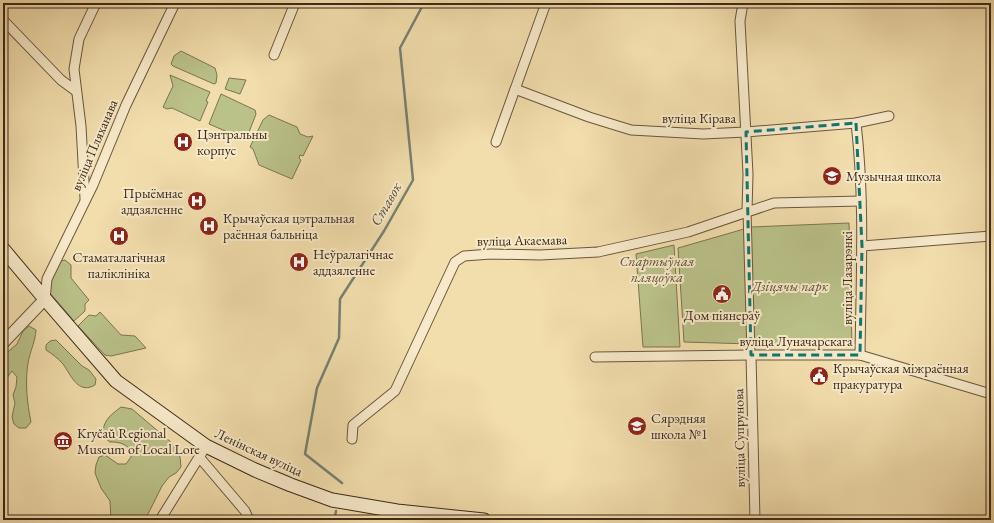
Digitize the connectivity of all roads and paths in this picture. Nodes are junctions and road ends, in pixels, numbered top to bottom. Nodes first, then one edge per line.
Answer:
1 (96, 3) edge
2 (175, 3) edge
3 (296, 3) edge
4 (546, 3) edge
5 (743, 3) edge
6 (3, 20) edge
7 (274, 55) dead end
8 (514, 89) junction
9 (76, 91) junction
10 (889, 116) dead end
11 (856, 123) junction
12 (746, 132) junction
13 (496, 142) dead end
14 (86, 200) junction
15 (860, 201) junction
16 (747, 211) junction
17 (991, 236) edge
18 (862, 246) junction
19 (3, 249) edge
20 (45, 299) junction
21 (3, 343) edge
22 (751, 355) junction
23 (860, 355) junction
24 (595, 357) dead end
25 (991, 394) edge
26 (352, 439) dead end
27 (206, 446) junction
28 (200, 458) junction
29 (160, 520) edge
30 (248, 520) edge
31 (484, 520) edge
32 (756, 520) edge

1 - 9 street
2 - 14 street, вуліца Пляханава
3 - 7 street
4 - 8 street
5 - 12 street
6 - 9 street
8 - 12 street, вуліца Кірава
8 - 13 street
9 - 14 street
10 - 11 street, вуліца Кірава
11 - 12 street, вуліца Кірава
11 - 15 street, вуліца Лазарэнкі
12 - 16 street
14 - 20 street, вуліца Пляханава
15 - 16 street, вуліца Акаемава
15 - 18 street, вуліца Лазарэнкі
16 - 22 street
16 - 26 street, вуліца Акаемава
17 - 18 street
18 - 23 street, вуліца Лазарэнкі
19 - 20 main road, Ленінская вуліца
20 - 21 street
20 - 27 main road, Ленінская вуліца
22 - 23 street, вуліца Луначарскага
22 - 24 street, вуліца Луначарскага
22 - 32 street, вуліца Супрунова
23 - 25 street, вуліца Луначарскага
27 - 28 street
27 - 31 main road, Ленінская вуліца
28 - 29 street
28 - 30 street

